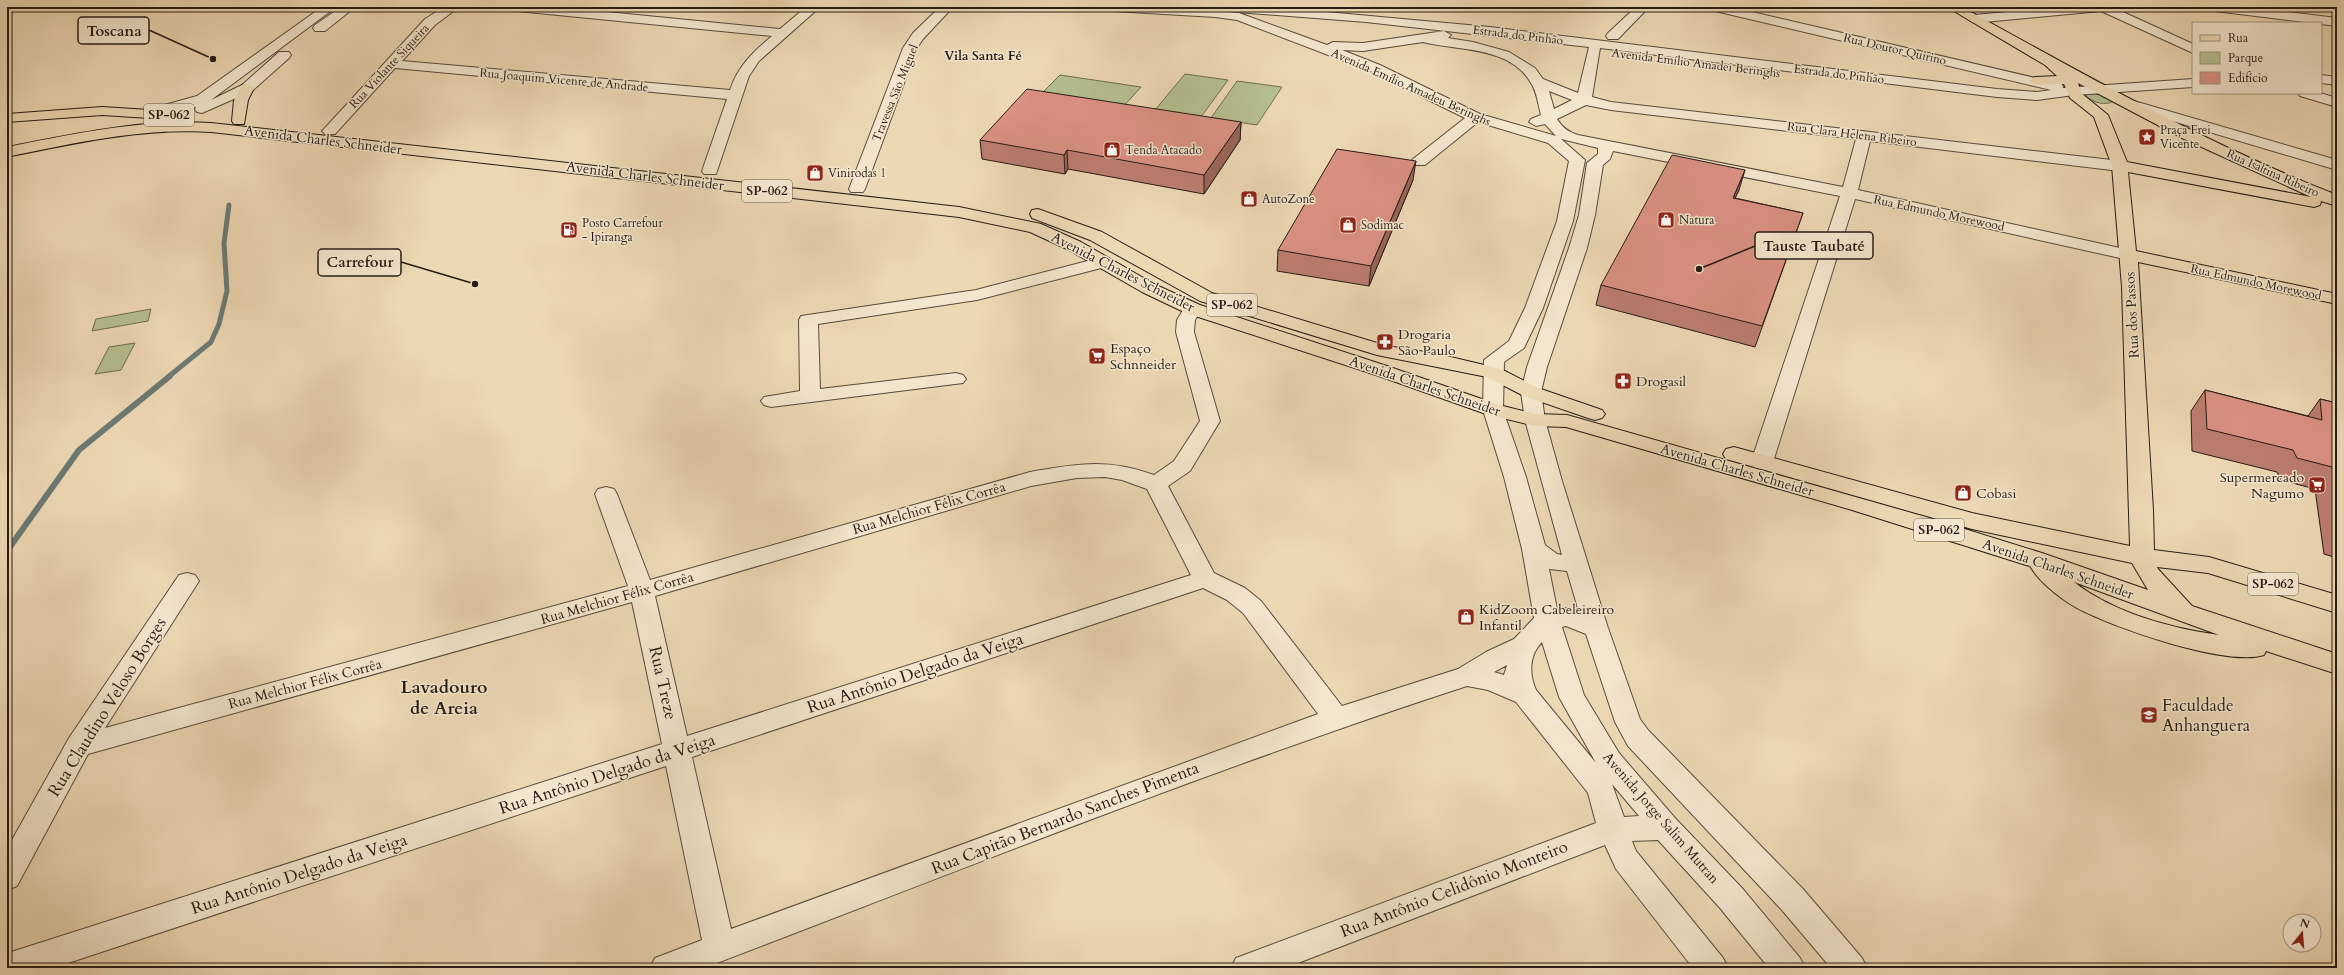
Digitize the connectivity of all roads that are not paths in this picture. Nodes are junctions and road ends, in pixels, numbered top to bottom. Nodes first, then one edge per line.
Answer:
1 (330, 7) edge
2 (349, 7) edge
3 (452, 7) edge
4 (525, 7) edge
5 (814, 7) edge
6 (947, 7) edge
7 (1113, 7) edge
8 (1226, 7) edge
9 (1642, 7) edge
10 (1716, 7) edge
11 (1953, 7) edge
12 (2103, 7) edge
13 (2215, 7) edge
14 (2246, 9) edge
15 (1297, 10) edge
16 (1366, 18) junction
17 (1974, 19) junction
18 (2253, 22) edge
19 (2337, 22) edge
20 (1385, 24) junction
21 (1281, 31) junction
22 (783, 33) junction
23 (1613, 36) dead end
24 (1420, 38) junction
25 (1300, 40) junction
26 (1378, 46) junction
27 (2192, 49) edge
28 (1594, 50) junction
29 (2052, 63) junction
30 (392, 64) junction
31 (239, 70) junction
32 (264, 71) junction
33 (2017, 77) junction
34 (2322, 79) edge
35 (2034, 81) joint
36 (2337, 81) edge
37 (1538, 82) junction
38 (2192, 83) edge
39 (2072, 85) junction
40 (247, 88) junction
41 (2102, 90) junction
42 (2308, 94) edge
43 (736, 95) junction
44 (2038, 96) junction
45 (1584, 100) junction
46 (2128, 103) junction
47 (2337, 103) edge
48 (2093, 109) junction
49 (151, 114) junction
50 (183, 116) junction
51 (1475, 117) junction
52 (7, 118) edge
53 (1549, 118) junction
54 (239, 121) junction
55 (2214, 127) junction
56 (330, 131) junction
57 (1522, 131) junction
58 (2188, 134) junction
59 (1864, 136) junction
60 (62, 141) junction
61 (1600, 143) junction
62 (7, 152) edge
63 (1576, 160) junction
64 (1420, 162) dead end
65 (2337, 165) edge
66 (2120, 166) junction
67 (2255, 167) junction
68 (710, 171) junction
69 (2246, 188) junction
70 (857, 189) junction
71 (1849, 194) junction
72 (2337, 201) edge
73 (2337, 206) edge
74 (2129, 255) junction
75 (1103, 262) junction
76 (2337, 299) edge
77 (1193, 310) junction
78 (1438, 360) junction
79 (1494, 367) junction
80 (956, 379) dead end
81 (1427, 387) junction
82 (1531, 392) junction
83 (810, 396) junction
84 (771, 401) dead end
85 (1493, 410) junction
86 (1535, 420) junction
87 (1762, 462) junction
88 (1156, 484) junction
89 (606, 494) dead end
90 (1534, 549) junction
91 (2142, 557) junction
92 (2035, 560) junction
93 (1576, 561) junction
94 (1206, 579) junction
95 (187, 581) dead end
96 (642, 591) junction
97 (2337, 604) edge
98 (2190, 615) junction
99 (1547, 620) junction
100 (1596, 628) junction
101 (1523, 646) junction
102 (2287, 650) junction
103 (2337, 664) edge
104 (1467, 676) junction
105 (1525, 695) junction
106 (1336, 718) junction
107 (79, 746) junction
108 (678, 750) junction
109 (1665, 827) junction
110 (1612, 830) junction
111 (7, 877) edge
112 (719, 947) junction
113 (8, 968) edge
114 (666, 968) edge
115 (1248, 968) edge
116 (1712, 968) edge
117 (1789, 968) edge
118 (1851, 968) edge

1 - 31 street
2 - 32 street
3 - 30 street, Rua Violante Siqueira
4 - 22 street
5 - 22 street
6 - 70 street, Travessa São Miguel
7 - 21 street
8 - 15 street, Estrada do Pinhão
9 - 23 street
10 - 33 street, Rua Doutor Quirino
11 - 17 main road
12 - 17 street
12 - 27 street
13 - 14 street
14 - 18 street
14 - 19 street
15 - 16 street, Estrada do Pinhão
15 - 21 street
16 - 20 street, Estrada do Pinhão
16 - 44 street, Estrada do Pinhão
17 - 29 main road
20 - 24 street, Estrada do Pinhão
20 - 26 street
21 - 25 street
22 - 43 street
24 - 26 street, Avenida Emílio Amadei Beringhs
24 - 28 street, Avenida Emílio Amadei Beringhs
24 - 37 street
25 - 26 street, Avenida Emílio Amadei Beringhs
25 - 51 street, Avenida Emílio Amadeu Beringhs
28 - 45 street
28 - 48 street, Avenida Emílio Amadei Beringhs
29 - 39 main road, Rua dos Passos
29 - 41 main road, Rua Isaltina Ribeiro
30 - 43 street, Rua Joaquim Vicente de Andrade
30 - 56 street, Rua Violante Siqueira
31 - 32 street
31 - 49 street
32 - 40 street
33 - 35 street, Rua Doutor Quirino
33 - 44 street
34 - 36 street
35 - 39 main road
37 - 45 street, Rua Clara Helena Ribeiro
37 - 53 street
38 - 41 street, Estrada do Pinhão
39 - 41 street, Estrada do Pinhão
39 - 44 street, Estrada do Pinhão
39 - 48 main road, Rua dos Passos
40 - 50 street
40 - 54 main road
41 - 46 main road, Rua Isaltina Ribeiro
42 - 47 street
43 - 68 street
45 - 53 street
45 - 59 street, Rua Clara Helena Ribeiro
46 - 55 street
46 - 58 main road, Rua Isaltina Ribeiro
48 - 66 main road, Rua dos Passos
49 - 50 main road, Avenida Charles Schneider / SP-062
49 - 52 main road, Avenida Charles Schneider / SP-062
50 - 54 main road, Avenida Charles Schneider / SP-062
50 - 60 main road
51 - 57 street, Avenida Emílio Amadeu Beringhs
51 - 64 street
53 - 57 street
53 - 61 street, Rua Edmundo Morewood
54 - 56 main road, Avenida Charles Schneider / SP-062
55 - 58 street
55 - 65 street
56 - 68 main road, Avenida Charles Schneider / SP-062
57 - 63 street, Avenida Emílio Amadeu Beringhs
58 - 67 main road, Rua Isaltina Ribeiro
59 - 66 street, Rua Clara Helena Ribeiro
59 - 71 street
60 - 62 main road, Avenida Charles Schneider / SP-062
60 - 75 main road, Avenida Charles Schneider / SP-062
61 - 63 street
61 - 71 street, Rua Edmundo Morewood
61 - 82 street
63 - 79 street
66 - 69 main road
66 - 74 main road, Rua dos Passos
67 - 69 main road
67 - 72 main road, Rua Isaltina Ribeiro
68 - 70 main road, Avenida Charles Schneider / SP-062
69 - 73 main road
70 - 78 main road, Avenida Charles Schneider / SP-062
71 - 74 street, Rua Edmundo Morewood
71 - 87 street
74 - 76 main road, Rua Edmundo Morewood
74 - 91 main road, Rua dos Passos
75 - 77 main road, Avenida Charles Schneider / SP-062
75 - 83 street
77 - 81 main road, Avenida Charles Schneider / SP-062
77 - 88 street
78 - 79 main road, Avenida Charles Schneider / SP-062
78 - 81 main road
79 - 82 main road, Avenida Charles Schneider / SP-062
79 - 85 street, Avenida Jorge Salim Mutran
80 - 83 street
81 - 85 main road, Avenida Charles Schneider / SP-062
82 - 86 street
82 - 87 main road, Avenida Charles Schneider / SP-062
83 - 84 street
85 - 86 main road, Avenida Charles Schneider / SP-062
85 - 90 street, Avenida Jorge Salim Mutran
86 - 92 main road, Avenida Charles Schneider / SP-062
86 - 93 street
87 - 91 main road, Avenida Charles Schneider / SP-062
88 - 94 street
88 - 96 street, Rua Melchior Félix Corrêa
89 - 96 street, Rua Treze
90 - 93 street
90 - 99 street, Avenida Jorge Salim Mutran
91 - 97 main road, Avenida Charles Schneider / SP-062
91 - 98 main road, SP-062
92 - 98 main road, Avenida Charles Schneider / SP-062
92 - 102 main road, SP-062
93 - 100 street
94 - 106 street
94 - 108 street, Rua Antônio Delgado da Veiga
95 - 107 street, Rua Claudino Veloso Borges
96 - 107 street, Rua Melchior Félix Corrêa
96 - 108 street, Rua Treze
98 - 102 main road, Avenida Charles Schneider / SP-062
99 - 100 street
99 - 101 street, Rua Capitão Bernardo Sanches Pimenta
99 - 109 street, Avenida Jorge Salim Mutran
100 - 118 street
101 - 104 street, Rua Capitão Bernardo Sanches Pimenta
101 - 105 street
102 - 103 main road, Avenida Charles Schneider / SP-062
104 - 105 street, Rua Capitão Bernardo Sanches Pimenta
104 - 106 street, Rua Capitão Bernardo Sanches Pimenta
105 - 110 street
106 - 112 street, Rua Capitão Bernardo Sanches Pimenta
107 - 111 street, Rua Claudino Veloso Borges
108 - 112 street, Rua Treze
108 - 113 street, Rua Antônio Delgado da Veiga
109 - 110 street, Rua Antônio Celidônio Monteiro
109 - 117 street, Avenida Jorge Salim Mutran
110 - 115 street, Rua Antônio Celidônio Monteiro
110 - 116 street
112 - 114 street, Rua Capitão Bernardo Sanches Pimenta

